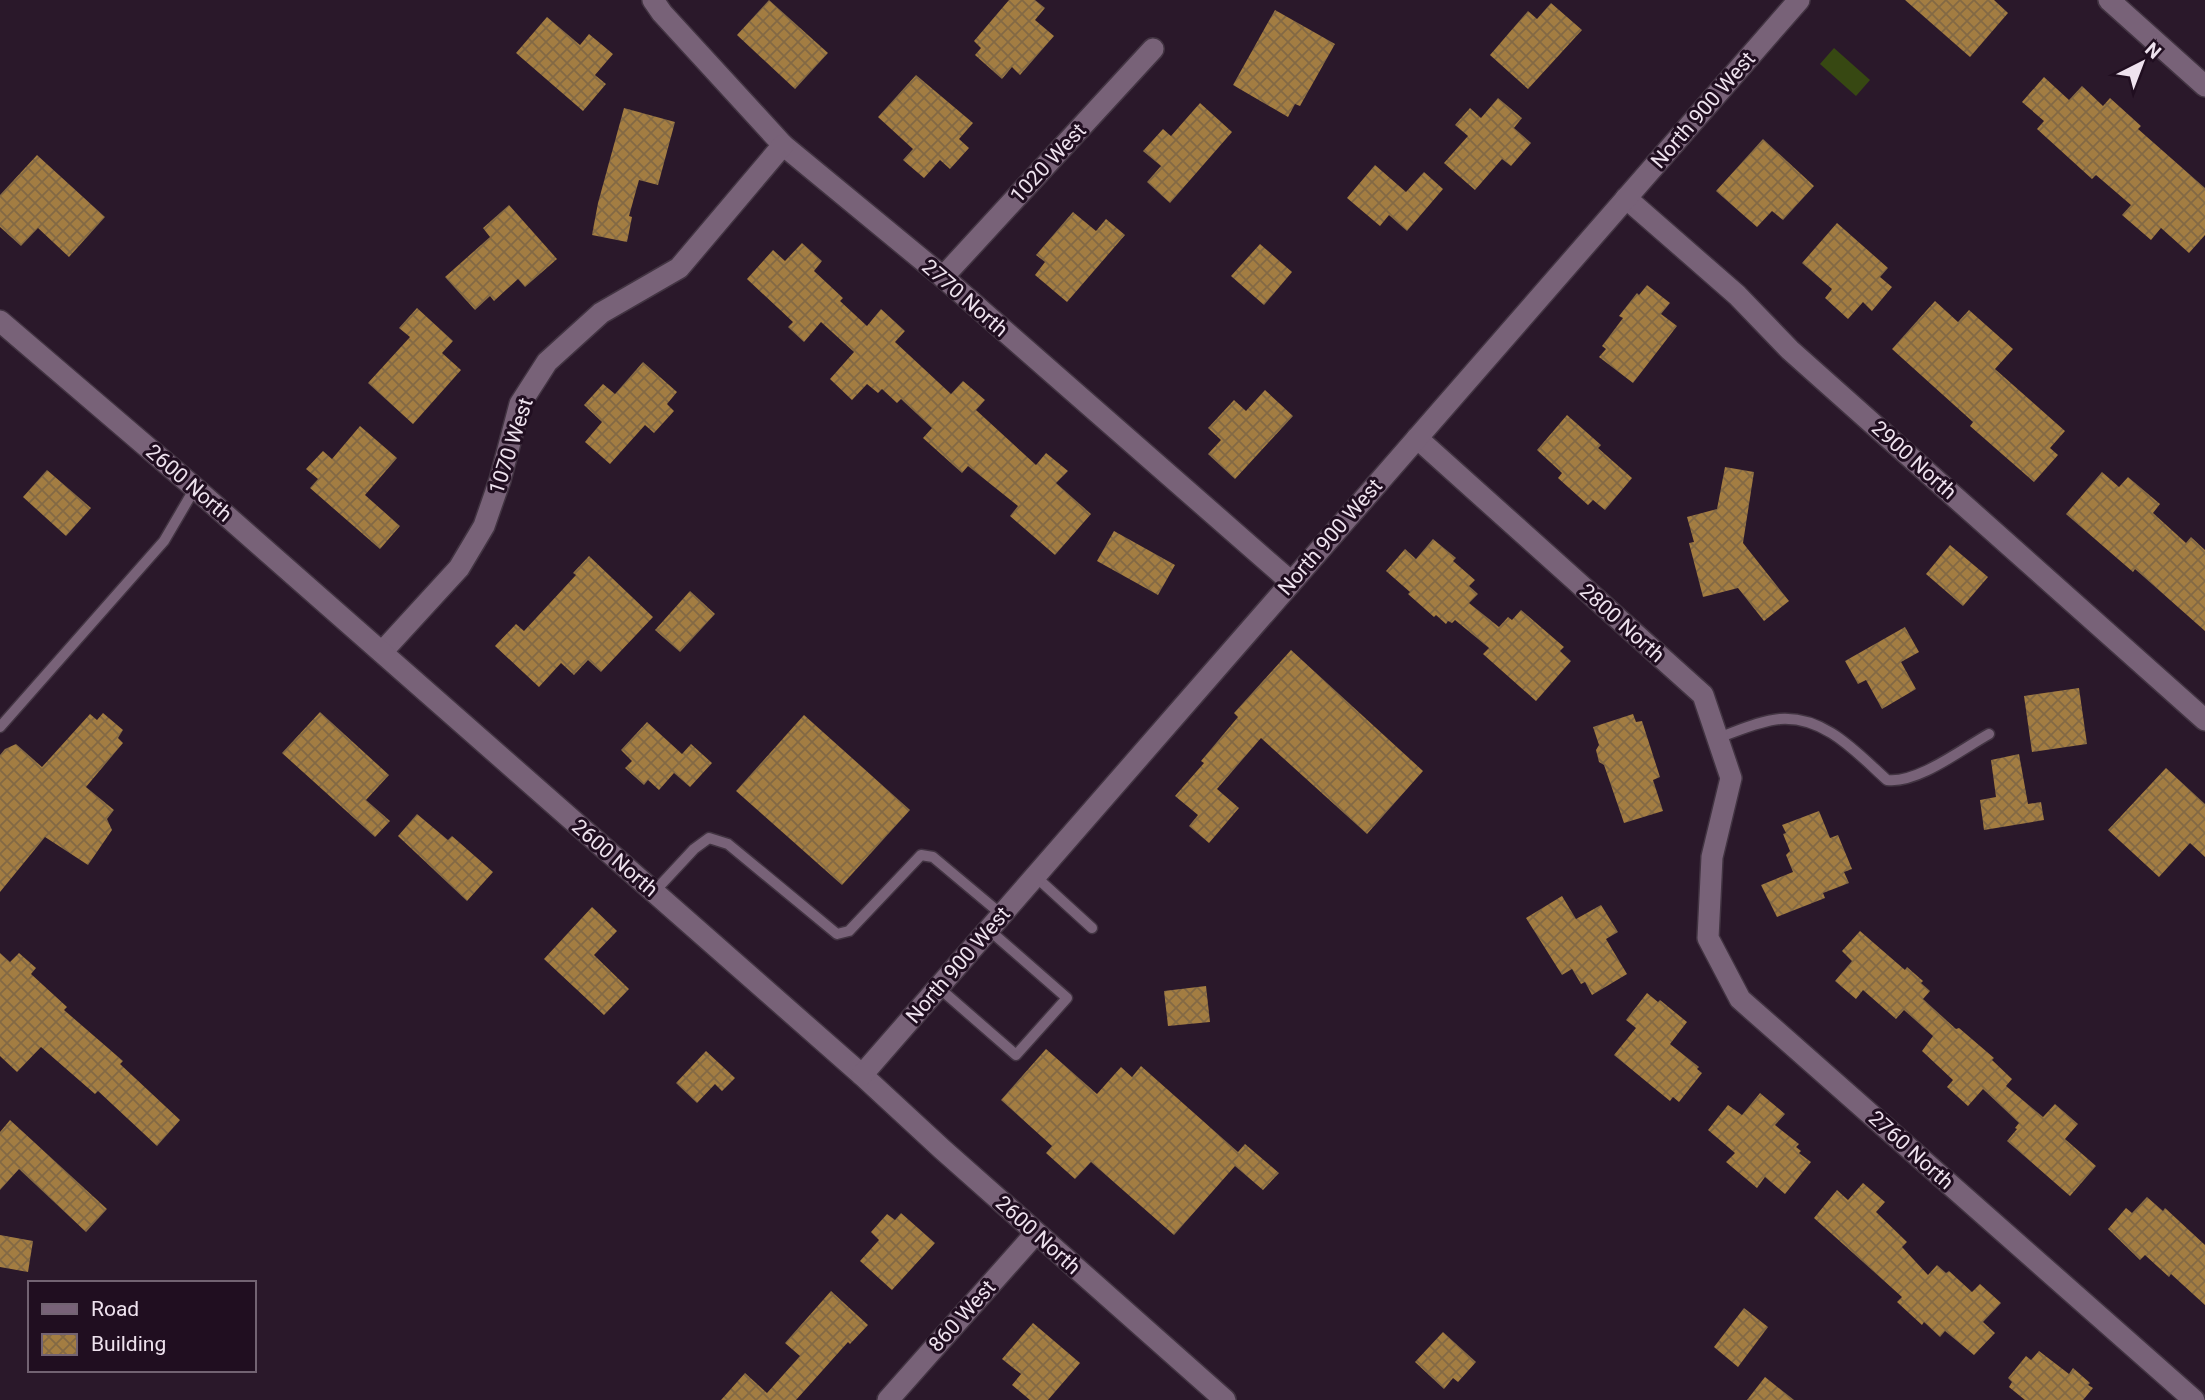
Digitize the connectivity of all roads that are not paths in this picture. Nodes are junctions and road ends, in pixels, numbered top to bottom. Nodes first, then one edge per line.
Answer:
1 (653, 0) edge
2 (1799, 0) edge
3 (2119, 3) edge
4 (1153, 49) dead end
5 (2205, 86) edge
6 (783, 145) junction
7 (1626, 198) junction
8 (943, 277) junction
9 (0, 321) edge
10 (1417, 438) junction
11 (195, 488) junction
12 (1291, 582) junction
13 (382, 652) junction
14 (2205, 720) edge
15 (0, 727) edge
16 (1989, 734) dead end
17 (1717, 738) junction
18 (1712, 857) joint
19 (1035, 876) junction
20 (654, 892) junction
21 (995, 922) junction
22 (1092, 928) dead end
23 (938, 987) junction
24 (862, 1075) junction
25 (1036, 1233) junction
26 (888, 1400) edge
27 (1224, 1400) edge
28 (2194, 1400) edge

1 - 6 street, 2770 North
2 - 7 street, North 900 West
3 - 5 street
4 - 8 street, 1020 West
6 - 8 street, 2770 North
6 - 13 street, 1070 West
7 - 10 street, North 900 West
7 - 14 street, 2900 North
8 - 12 street, 2770 North
9 - 11 street, 2600 North
10 - 12 street, North 900 West
10 - 17 street, 2800 North
11 - 13 street, 2600 North
11 - 15 lane
12 - 19 street, North 900 West
13 - 20 street, 2600 North
16 - 17 lane
17 - 18 street, 2800 North
18 - 28 street, 2760 North
19 - 21 street, North 900 West
19 - 22 lane
20 - 21 lane
20 - 24 street, 2600 North
21 - 23 street, North 900 West
21 - 23 lane
23 - 24 street, North 900 West
24 - 25 street, 2600 North
25 - 26 street, 860 West
25 - 27 street, 2600 North

